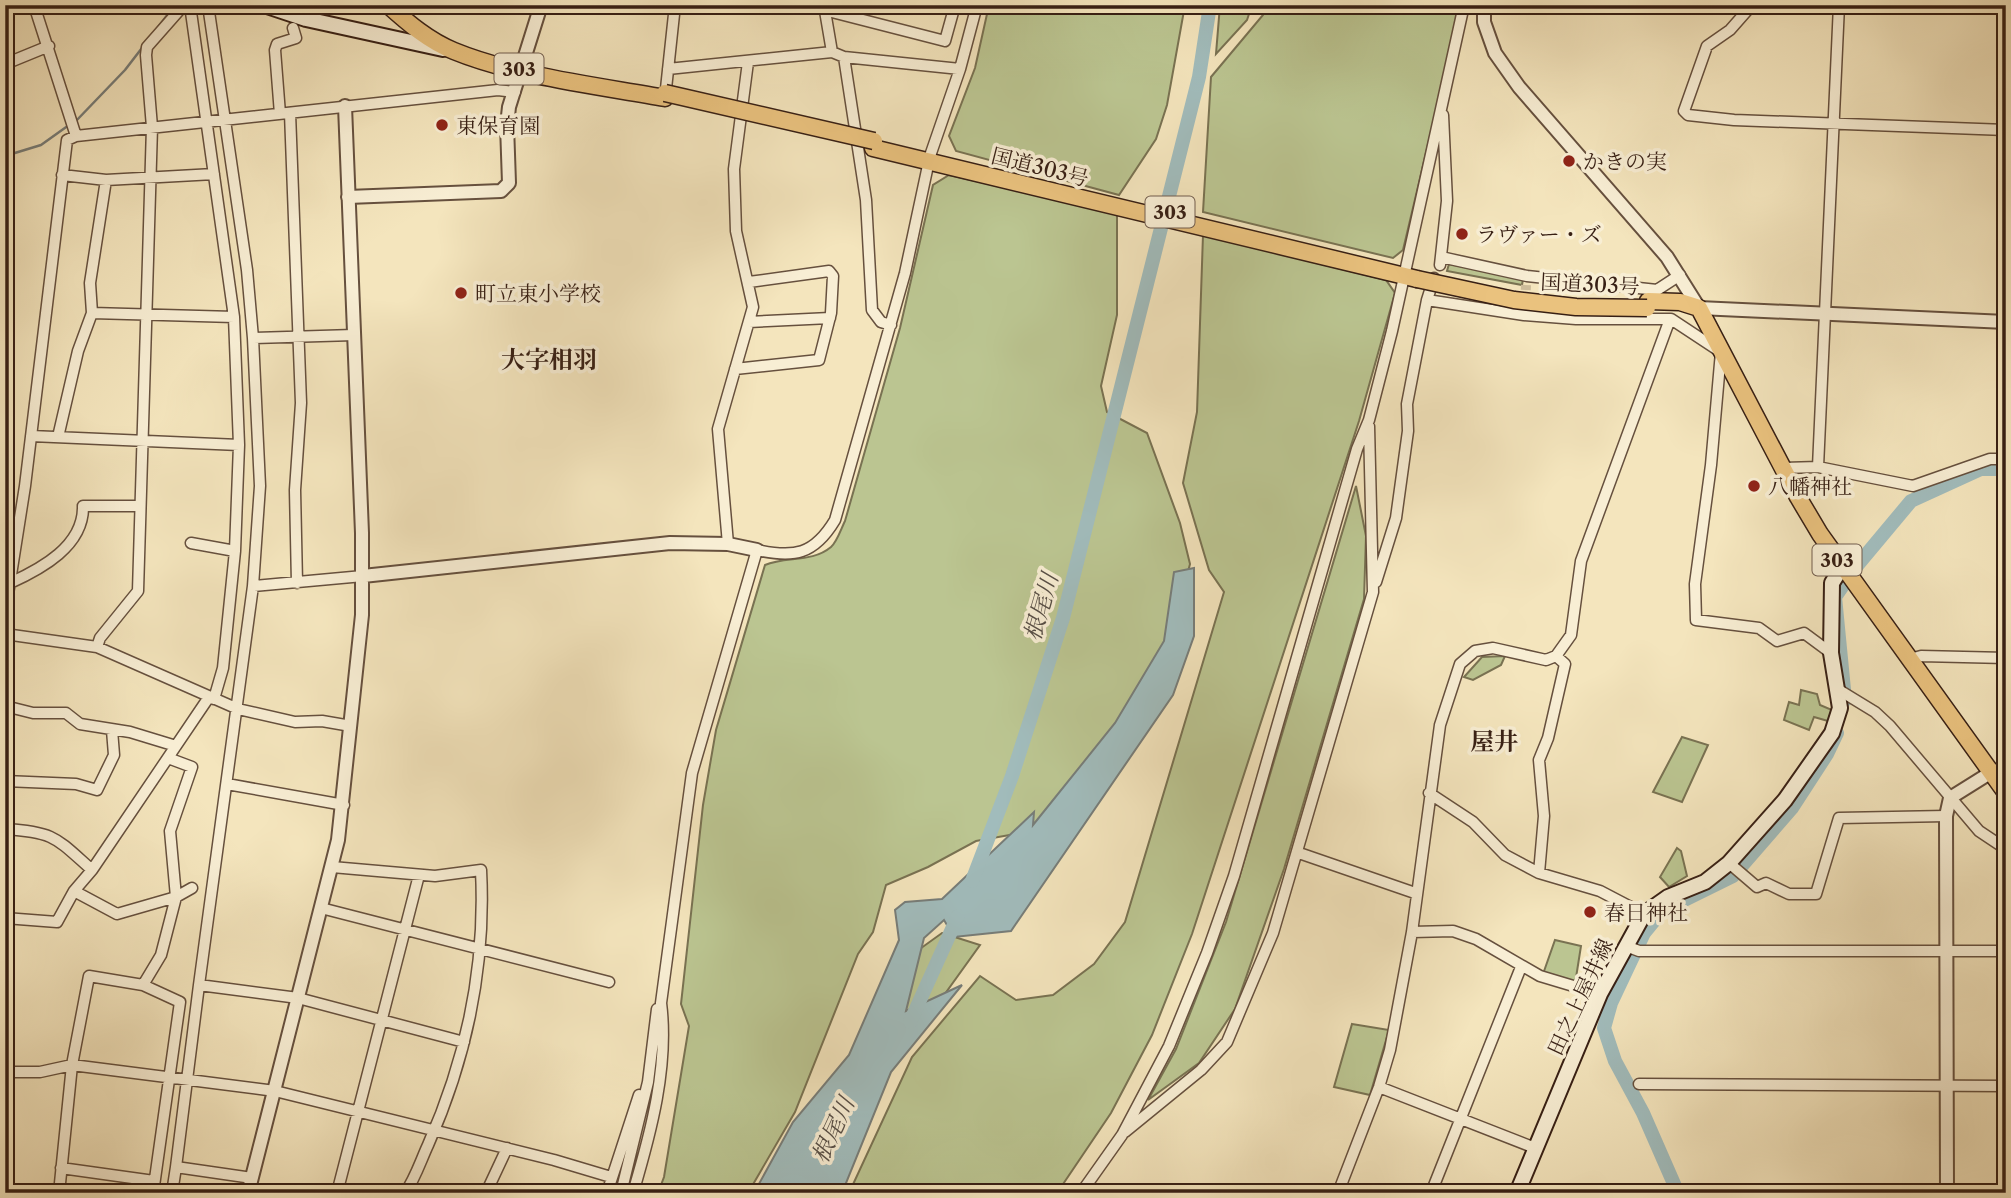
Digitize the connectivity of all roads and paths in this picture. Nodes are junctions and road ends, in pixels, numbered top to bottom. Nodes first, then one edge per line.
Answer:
1 (34, 5) edge
2 (184, 5) edge
3 (190, 5) edge
4 (208, 5) edge
5 (264, 5) edge
6 (388, 5) edge
7 (397, 5) edge
8 (541, 5) edge
9 (675, 5) edge
10 (955, 5) edge
11 (977, 5) edge
12 (1464, 5) edge
13 (1484, 5) edge
14 (1752, 5) edge
15 (1839, 5) edge
16 (824, 8) edge
17 (293, 28) dead end
18 (49, 46) junction
19 (454, 51) junction
20 (832, 52) junction
21 (844, 57) junction
22 (748, 62) junction
23 (5, 64) edge
24 (523, 66) junction
25 (668, 69) junction
26 (960, 69) junction
27 (515, 92) junction
28 (665, 95) junction
29 (345, 106) junction
30 (1442, 108) junction
31 (285, 114) junction
32 (225, 120) junction
33 (207, 121) junction
34 (1834, 124) junction
35 (152, 127) junction
36 (73, 128) junction
37 (2006, 130) edge
38 (938, 160) junction
39 (62, 174) junction
40 (214, 174) junction
41 (150, 177) junction
42 (106, 180) junction
43 (348, 197) junction
44 (1405, 273) junction
45 (1680, 275) junction
46 (1435, 276) dead end
47 (749, 282) junction
48 (1427, 300) junction
49 (1699, 308) junction
50 (1824, 312) junction
51 (92, 313) junction
52 (146, 315) junction
53 (234, 317) junction
54 (830, 318) junction
55 (1670, 319) junction
56 (749, 322) junction
57 (2006, 322) edge
58 (891, 325) junction
59 (354, 335) junction
60 (298, 337) junction
61 (253, 338) junction
62 (1721, 352) junction
63 (735, 369) junction
64 (1369, 420) junction
65 (31, 436) junction
66 (58, 437) junction
67 (142, 442) junction
68 (239, 445) junction
69 (2006, 459) edge
70 (1818, 467) junction
71 (1784, 468) junction
72 (139, 506) junction
73 (191, 543) dead end
74 (728, 544) junction
75 (757, 550) junction
76 (235, 551) junction
77 (1842, 567) junction
78 (363, 576) junction
79 (10, 583) junction
80 (297, 583) junction
81 (253, 586) junction
82 (1373, 592) junction
83 (5, 613) edge
84 (5, 634) edge
85 (97, 647) junction
86 (1831, 653) junction
87 (1556, 656) junction
88 (2006, 658) edge
89 (1910, 659) junction
90 (1839, 690) junction
91 (212, 698) junction
92 (5, 706) edge
93 (238, 709) junction
94 (351, 726) junction
95 (112, 730) junction
96 (176, 746) junction
97 (168, 758) junction
98 (2006, 765) edge
99 (1990, 773) junction
100 (5, 782) edge
101 (227, 784) junction
102 (1429, 793) junction
103 (2006, 793) edge
104 (1950, 798) junction
105 (344, 805) junction
106 (1946, 817) junction
107 (5, 829) edge
108 (2006, 849) edge
109 (1299, 853) junction
110 (332, 867) junction
111 (1733, 868) junction
112 (92, 870) junction
113 (1539, 873) junction
114 (419, 875) junction
115 (192, 888) dead end
116 (74, 891) junction
117 (1415, 893) junction
118 (176, 897) junction
119 (321, 908) junction
120 (1644, 914) junction
121 (5, 918) edge
122 (405, 930) junction
123 (1412, 932) junction
124 (1626, 946) junction
125 (479, 948) junction
126 (2006, 951) edge
127 (1946, 952) junction
128 (1521, 967) junction
129 (609, 982) dead end
130 (143, 985) junction
131 (200, 985) junction
132 (1600, 994) junction
133 (298, 998) junction
134 (661, 1003) junction
135 (382, 1021) junction
136 (464, 1042) junction
137 (72, 1065) junction
138 (5, 1072) edge
139 (167, 1077) junction
140 (187, 1079) junction
141 (648, 1082) junction
142 (1639, 1084) dead end
143 (1945, 1086) junction
144 (2006, 1086) edge
145 (1379, 1087) junction
146 (275, 1091) junction
147 (359, 1113) junction
148 (1461, 1118) junction
149 (434, 1131) junction
150 (1122, 1135) junction
151 (508, 1148) junction
152 (1535, 1148) junction
153 (176, 1167) junction
154 (61, 1168) junction
155 (611, 1177) junction
156 (252, 1178) junction
157 (154, 1181) junction
158 (1084, 1190) edge
159 (58, 1193) edge
160 (153, 1193) edge
161 (172, 1193) edge
162 (248, 1193) edge
163 (337, 1193) edge
164 (405, 1193) edge
165 (485, 1193) edge
166 (607, 1193) edge
167 (621, 1193) edge
168 (633, 1193) edge
169 (1338, 1193) edge
170 (1431, 1193) edge
171 (1517, 1193) edge
172 (1947, 1193) edge

1 - 18 street
2 - 35 street
3 - 33 street
4 - 32 street
5 - 19 main road
6 - 19 highway, 国道303号 / 303
7 - 24 highway, 国道303号 / 303
8 - 24 street
9 - 25 street
10 - 16 street
11 - 26 street
12 - 30 street
13 - 45 street
14 - 34 street
15 - 34 street
16 - 20 street
17 - 31 street
18 - 23 street
18 - 36 street
19 - 24 highway, 国道303号 / 303
20 - 21 street
20 - 22 street
21 - 26 street
21 - 58 street
22 - 25 street
22 - 47 street
24 - 27 street
24 - 28 highway, 国道303号 / 303
25 - 28 street
26 - 38 street
27 - 29 street
27 - 43 street
28 - 38 highway, 国道303号 / 303, bridge
29 - 31 street
29 - 43 street
30 - 44 street
30 - 45 street
31 - 32 street
31 - 60 street
32 - 33 street
32 - 61 street
33 - 35 street
33 - 40 street
34 - 37 street
34 - 50 street
35 - 36 street
35 - 41 street
36 - 39 street
38 - 44 highway, 国道303号 / 303
38 - 58 street
39 - 42 street
39 - 65 street
40 - 41 street
40 - 53 street
41 - 42 street
41 - 52 street
42 - 51 street
43 - 59 street
44 - 49 highway, 国道303号 / 303, bridge
44 - 64 street
45 - 49 street
46 - 48 street
47 - 54 street
47 - 56 street
48 - 55 street
48 - 82 street
49 - 50 street
49 - 62 highway, 303
50 - 57 street
50 - 70 street
51 - 52 street
51 - 66 street
52 - 53 street
52 - 67 street
53 - 68 street
54 - 56 street
54 - 63 street
55 - 62 street
55 - 87 street
56 - 63 street
58 - 75 street
59 - 60 street
59 - 78 street
60 - 61 street
60 - 80 street
61 - 81 street
62 - 71 highway, 303
62 - 86 street
63 - 74 street
64 - 82 street
64 - 150 street
65 - 66 street
65 - 79 street
66 - 67 street
67 - 68 street
67 - 72 street
68 - 76 street
69 - 70 street
70 - 71 street
71 - 77 highway, 303
72 - 79 street
72 - 85 street
73 - 76 street
74 - 75 street
74 - 78 street
75 - 134 street
76 - 91 street
77 - 86 main road, 田之上屋井線
77 - 89 highway, 303
78 - 80 street
78 - 94 street
79 - 83 street
80 - 81 street
81 - 93 street
82 - 109 street
84 - 85 street
85 - 91 street
86 - 90 main road, 田之上屋井線
87 - 102 street
87 - 113 street
88 - 89 street
89 - 99 highway, 303
90 - 104 street
90 - 111 main road, 田之上屋井線
91 - 93 street
91 - 96 street
92 - 95 street
93 - 94 street
93 - 101 street
94 - 105 street
95 - 96 street
95 - 100 street
96 - 97 street
97 - 112 street
97 - 118 street
98 - 99 street
99 - 103 highway, 303
99 - 104 street
101 - 105 street
101 - 131 street
102 - 113 street
102 - 117 street
104 - 106 street
104 - 108 street
105 - 110 street
106 - 111 street
106 - 127 street
107 - 112 street
109 - 117 street
109 - 150 street
110 - 114 street
110 - 119 street
111 - 120 main road, 田之上屋井線
112 - 116 street
113 - 120 street
114 - 122 street
114 - 125 street
115 - 118 street
116 - 118 street
116 - 121 street
117 - 123 street
118 - 130 street
119 - 122 street
119 - 133 street
120 - 124 main road, 田之上屋井線
122 - 125 street
122 - 135 street
123 - 128 street
123 - 145 street
124 - 127 street
124 - 132 main road, 田之上屋井線
125 - 129 street
125 - 136 street
126 - 127 street
127 - 143 street
128 - 132 street
128 - 148 street
130 - 137 street
130 - 139 street
131 - 133 street
131 - 140 street
132 - 152 main road, 田之上屋井線
133 - 135 street
133 - 146 street
134 - 141 street
134 - 168 street
135 - 136 street
135 - 147 street
136 - 149 street
137 - 138 street
137 - 139 street
137 - 154 street
139 - 140 street
139 - 157 street
140 - 146 street
140 - 153 street
141 - 155 street
141 - 167 street
142 - 143 street
143 - 144 street
143 - 172 street
145 - 148 street
145 - 169 street
146 - 147 street
146 - 156 street
147 - 149 street
147 - 163 street
148 - 152 street
148 - 170 street
149 - 151 street
149 - 164 street
150 - 158 street
151 - 155 street
151 - 165 street
152 - 171 main road, 田之上屋井線
153 - 156 street
153 - 161 street
154 - 157 street
154 - 159 street
155 - 166 street
156 - 162 street
157 - 160 street

